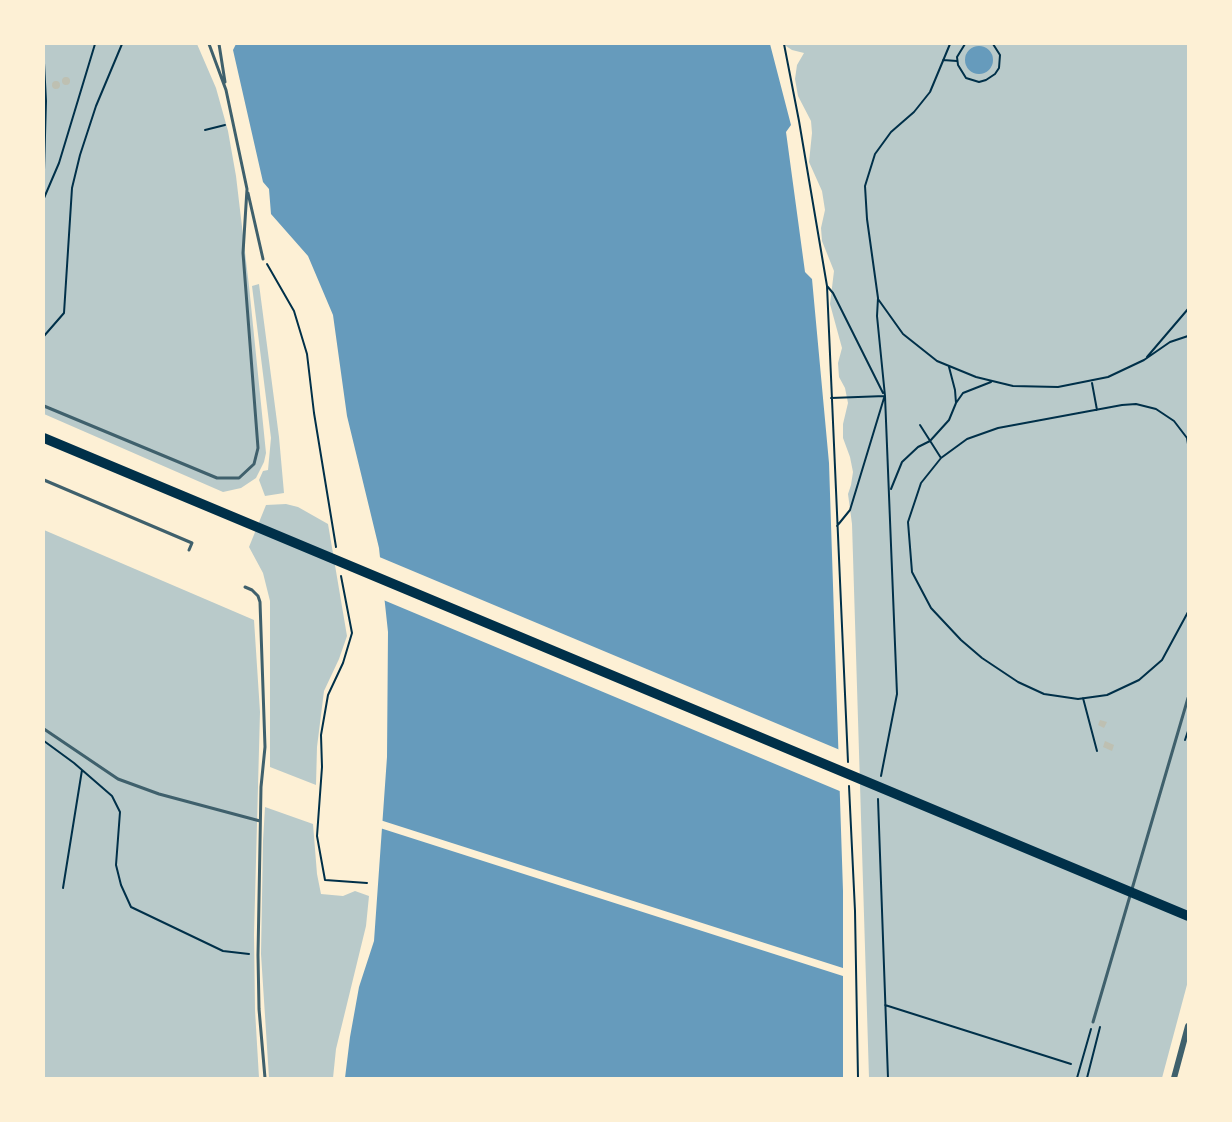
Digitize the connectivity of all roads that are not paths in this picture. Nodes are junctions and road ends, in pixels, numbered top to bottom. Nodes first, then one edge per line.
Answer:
1 (209, 44) edge
2 (219, 44) edge
3 (226, 90) junction
4 (247, 189) junction
5 (263, 259) road end
6 (44, 406) edge
7 (44, 438) edge
8 (44, 480) edge
9 (189, 550) dead end
10 (245, 587) dead end
11 (1188, 698) edge
12 (44, 729) edge
13 (260, 821) junction
14 (1188, 916) edge
15 (1093, 1022) road end
16 (1188, 1026) edge
17 (265, 1078) edge
18 (1174, 1078) edge

1 - 3 lane
2 - 3 lane
3 - 4 lane
4 - 5 lane
4 - 6 lane
7 - 14 highway
8 - 9 lane
10 - 13 lane
11 - 15 lane
12 - 13 lane
13 - 17 lane
16 - 18 street

